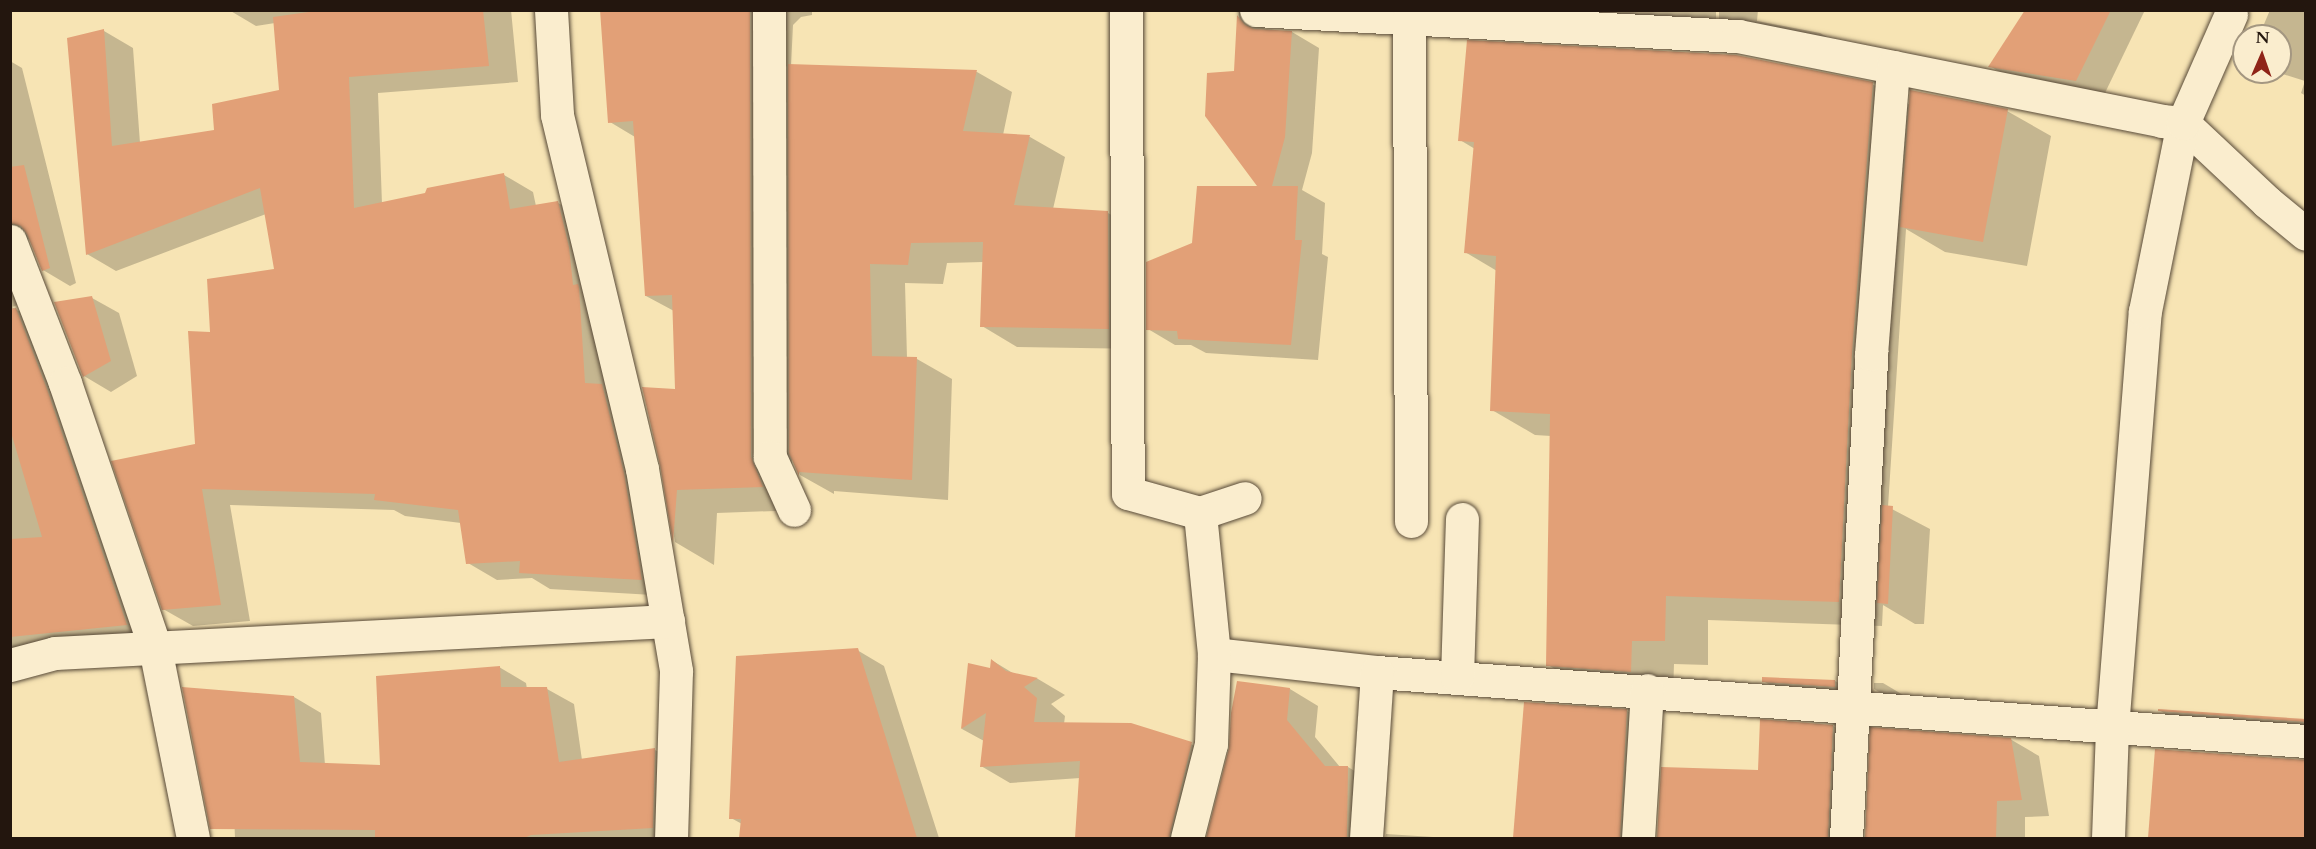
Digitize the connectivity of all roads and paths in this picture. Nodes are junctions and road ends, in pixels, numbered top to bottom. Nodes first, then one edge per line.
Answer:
1 (552, 10) edge
2 (769, 10) edge
3 (1126, 10) edge
4 (1256, 10) edge
5 (2231, 14) dead end
6 (1409, 19) junction
7 (1893, 67) junction
8 (2183, 123) junction
9 (2306, 234) edge
10 (10, 241) edge
11 (1245, 498) dead end
12 (794, 510) dead end
13 (1200, 513) junction
14 (1462, 519) dead end
15 (1411, 521) dead end
16 (668, 621) junction
17 (155, 648) junction
18 (1214, 654) junction
19 (10, 664) edge
20 (1377, 672) junction
21 (1457, 677) junction
22 (1647, 690) junction
23 (1852, 708) junction
24 (2112, 728) junction
25 (2306, 741) edge
26 (193, 838) edge
27 (671, 838) edge
28 (1187, 838) edge
29 (1366, 838) edge
30 (1638, 838) edge
31 (1846, 838) edge
32 (2108, 838) edge

1 - 16 street
2 - 12 street
3 - 13 street
4 - 6 street
5 - 8 street
6 - 7 street
6 - 15 street
7 - 8 street
7 - 23 street
8 - 9 street
8 - 24 street
10 - 17 street
11 - 13 street
13 - 18 street
14 - 21 street
16 - 17 street
16 - 27 street
17 - 19 street
17 - 26 street
18 - 20 street
18 - 28 street
20 - 21 street
20 - 29 street
21 - 22 street
22 - 23 street
22 - 30 street
23 - 24 street
23 - 31 street
24 - 25 street
24 - 32 street

